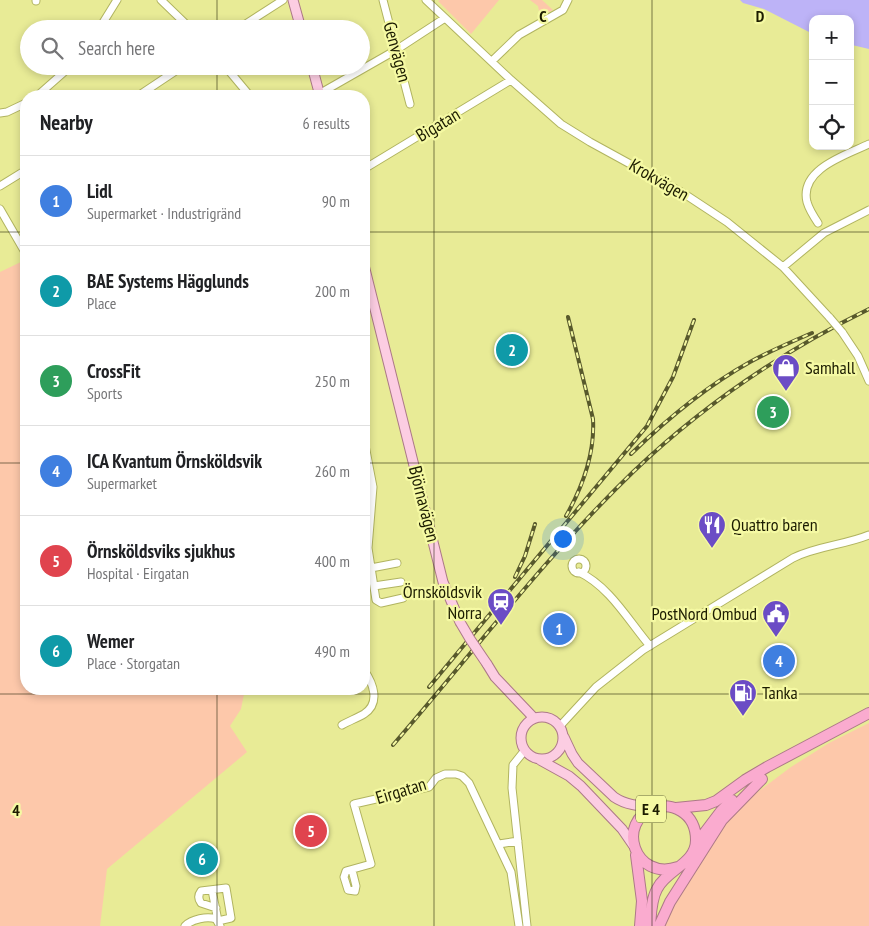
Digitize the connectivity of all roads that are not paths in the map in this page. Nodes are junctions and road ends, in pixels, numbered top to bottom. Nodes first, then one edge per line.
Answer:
1 (118, 0) edge
2 (161, 0) edge
3 (283, 0) edge
4 (293, 0) edge
5 (383, 0) edge
6 (426, 0) edge
7 (568, 0) edge
8 (445, 18) junction
9 (105, 20) edge
10 (182, 20) edge
11 (252, 20) edge
12 (299, 20) edge
13 (396, 50) junction
14 (492, 61) junction
15 (370, 65) edge
16 (61, 75) edge
17 (170, 75) edge
18 (232, 75) edge
19 (314, 75) edge
20 (354, 75) edge
21 (511, 80) junction
22 (44, 90) edge
23 (147, 90) edge
24 (245, 90) edge
25 (319, 90) edge
26 (328, 90) edge
27 (410, 104) dead end
28 (20, 106) edge
29 (0, 113) edge
30 (869, 144) edge
31 (370, 165) edge
32 (20, 174) edge
33 (0, 186) edge
34 (0, 209) edge
35 (869, 210) edge
36 (818, 223) dead end
37 (20, 244) edge
38 (783, 267) junction
39 (370, 302) edge
40 (869, 381) edge
41 (370, 471) edge
42 (370, 521) edge
43 (869, 534) edge
44 (370, 560) edge
45 (397, 563) dead end
46 (371, 568) junction
47 (582, 573) dead end
48 (401, 582) dead end
49 (374, 586) junction
50 (403, 598) dead end
51 (650, 646) junction
52 (370, 681) edge
53 (869, 713) edge
54 (534, 718) junction
55 (342, 725) dead end
56 (561, 730) junction
57 (525, 750) junction
58 (538, 758) junction
59 (786, 758) junction
60 (762, 779) junction
61 (657, 807) junction
62 (676, 808) junction
63 (518, 841) junction
64 (499, 844) junction
65 (696, 844) junction
66 (634, 848) junction
67 (678, 867) junction
68 (352, 870) dead end
69 (212, 890) junction
70 (216, 908) junction
71 (219, 923) edge
72 (185, 926) edge
73 (519, 926) edge
74 (527, 926) edge
75 (640, 926) edge
76 (650, 926) edge
77 (658, 926) edge

1 - 9 street
2 - 10 street
3 - 11 street
4 - 12 main road
5 - 13 street, Genvägen
6 - 8 street, Krokvägen
7 - 14 street
8 - 13 street
8 - 14 street, Krokvägen
13 - 15 street
13 - 27 street, Genvägen
14 - 21 street, Krokvägen
16 - 22 street
17 - 23 street
18 - 24 street
19 - 25 main road
20 - 26 street
21 - 31 street, Bigatan
21 - 38 street, Krokvägen
28 - 29 street
30 - 36 street
32 - 33 street
34 - 37 street
35 - 38 street
38 - 40 street, Krokvägen, bridge
39 - 54 main road, Björnavägen, bridge
41 - 42 street
43 - 51 street
44 - 46 street
45 - 46 street
46 - 49 street
47 - 51 street
48 - 49 street
49 - 50 street
51 - 56 street
52 - 55 street
53 - 59 highway, E 4
54 - 56 main road
54 - 57 main road
56 - 58 main road
56 - 61 main road
57 - 58 main road
57 - 63 street
58 - 66 main road
59 - 60 highway, E 4
59 - 62 highway, E 4
60 - 65 highway, E 4
60 - 77 highway
61 - 62 highway, E 4
61 - 66 highway, E 4
62 - 65 highway, E 4
63 - 64 street
63 - 74 street
64 - 68 street, Eirgatan
64 - 73 street
65 - 67 highway, E 4
66 - 67 highway
66 - 75 highway, E 4
67 - 76 highway, E 4
69 - 70 street
69 - 70 street
69 - 71 street
70 - 71 street
71 - 72 street

